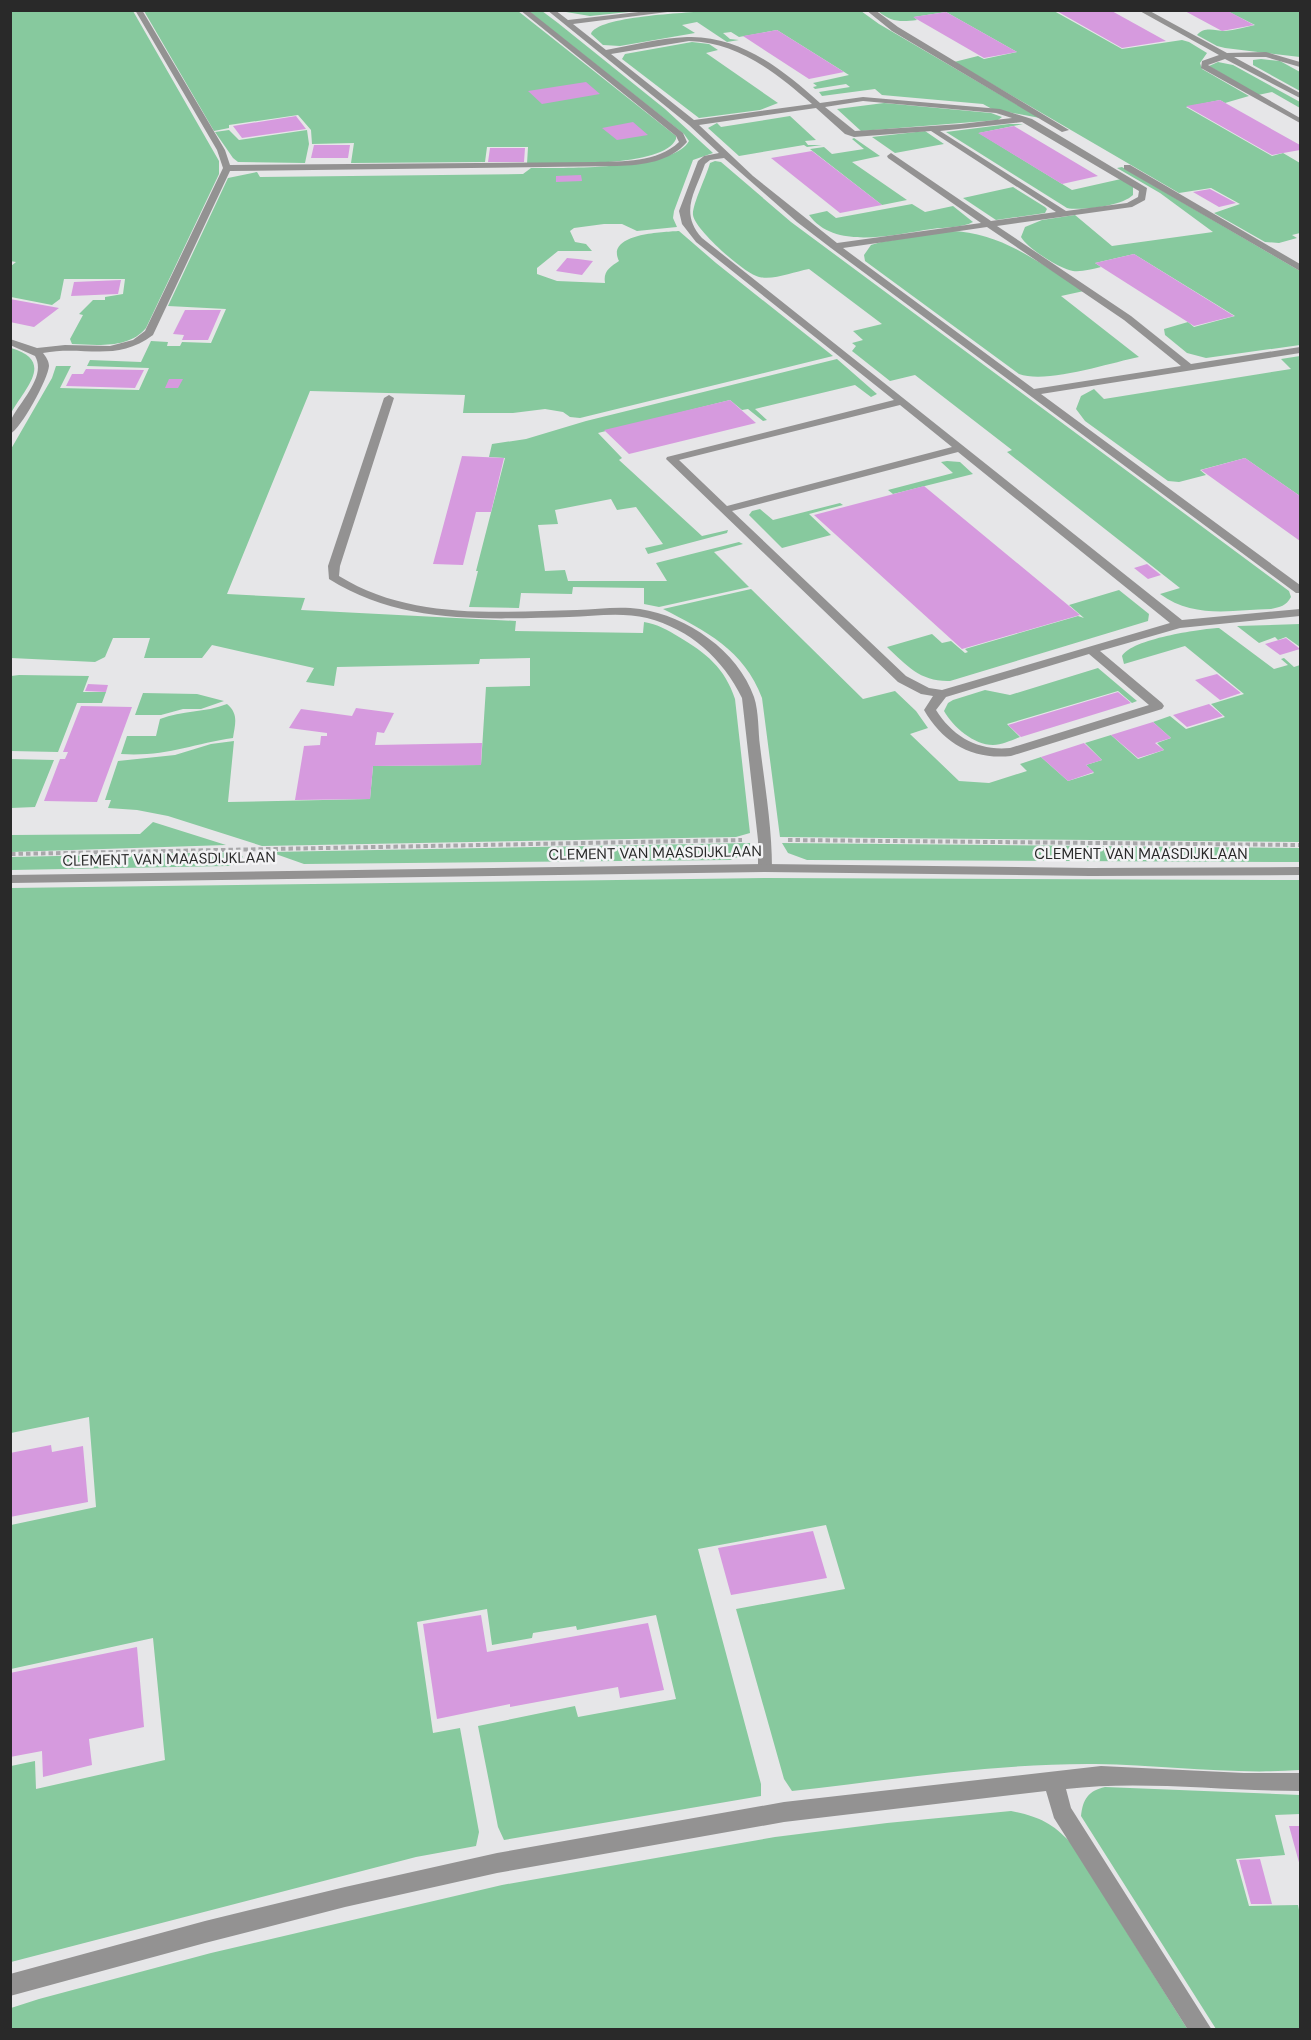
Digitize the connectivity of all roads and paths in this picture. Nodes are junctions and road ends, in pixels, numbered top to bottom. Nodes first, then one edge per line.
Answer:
1 (138, 10) edge
2 (523, 10) edge
3 (550, 10) edge
4 (680, 10) edge
5 (868, 10) edge
6 (1141, 10) edge
7 (566, 23) junction
8 (605, 53) junction
9 (1226, 56) junction
10 (1300, 65) edge
11 (1300, 96) edge
12 (818, 105) junction
13 (1029, 121) junction
14 (1300, 122) edge
15 (692, 123) junction
16 (933, 128) junction
17 (1077, 137) dead end
18 (726, 155) junction
19 (891, 156) dead end
20 (1116, 160) dead end
21 (227, 168) junction
22 (1065, 214) junction
23 (989, 224) junction
24 (834, 246) junction
25 (1300, 268) edge
26 (10, 342) edge
27 (1300, 350) edge
28 (36, 351) junction
29 (1190, 368) junction
30 (1032, 392) junction
31 (389, 398) dead end
32 (902, 401) junction
33 (10, 431) edge
34 (959, 448) junction
35 (724, 510) junction
36 (1300, 590) edge
37 (1300, 613) edge
38 (1179, 624) junction
39 (1090, 649) junction
40 (942, 694) junction
41 (765, 840) junction
42 (1300, 845) edge
43 (10, 855) edge
44 (765, 868) junction
45 (1300, 871) edge
46 (10, 879) edge
47 (1054, 1781) junction
48 (1300, 1782) edge
49 (10, 1985) edge
50 (1201, 2030) edge

1 - 21 street
2 - 21 street
3 - 7 street
4 - 7 street
5 - 17 street
6 - 9 street
7 - 8 street
8 - 12 street
8 - 15 street
9 - 10 street
9 - 11 street
9 - 14 street
12 - 13 street
12 - 15 street
12 - 16 street
13 - 16 street
13 - 22 street
15 - 18 street
16 - 22 street
18 - 24 street
18 - 32 street
19 - 23 street
20 - 25 street
21 - 28 street
22 - 23 street
23 - 24 street
23 - 29 street
24 - 30 street
26 - 28 street
27 - 29 street
28 - 33 street
29 - 30 street
30 - 36 street
31 - 41 street
32 - 34 street
32 - 35 street
34 - 35 street
34 - 38 street
35 - 40 street
37 - 38 street
38 - 39 street
39 - 40 street
39 - 40 street
41 - 42 path
41 - 43 path
41 - 44 street
44 - 45 street, CLEMENT VAN MAASDIJKLAAN
44 - 46 street, CLEMENT VAN MAASDIJKLAAN
47 - 48 street
47 - 49 street
47 - 50 street

